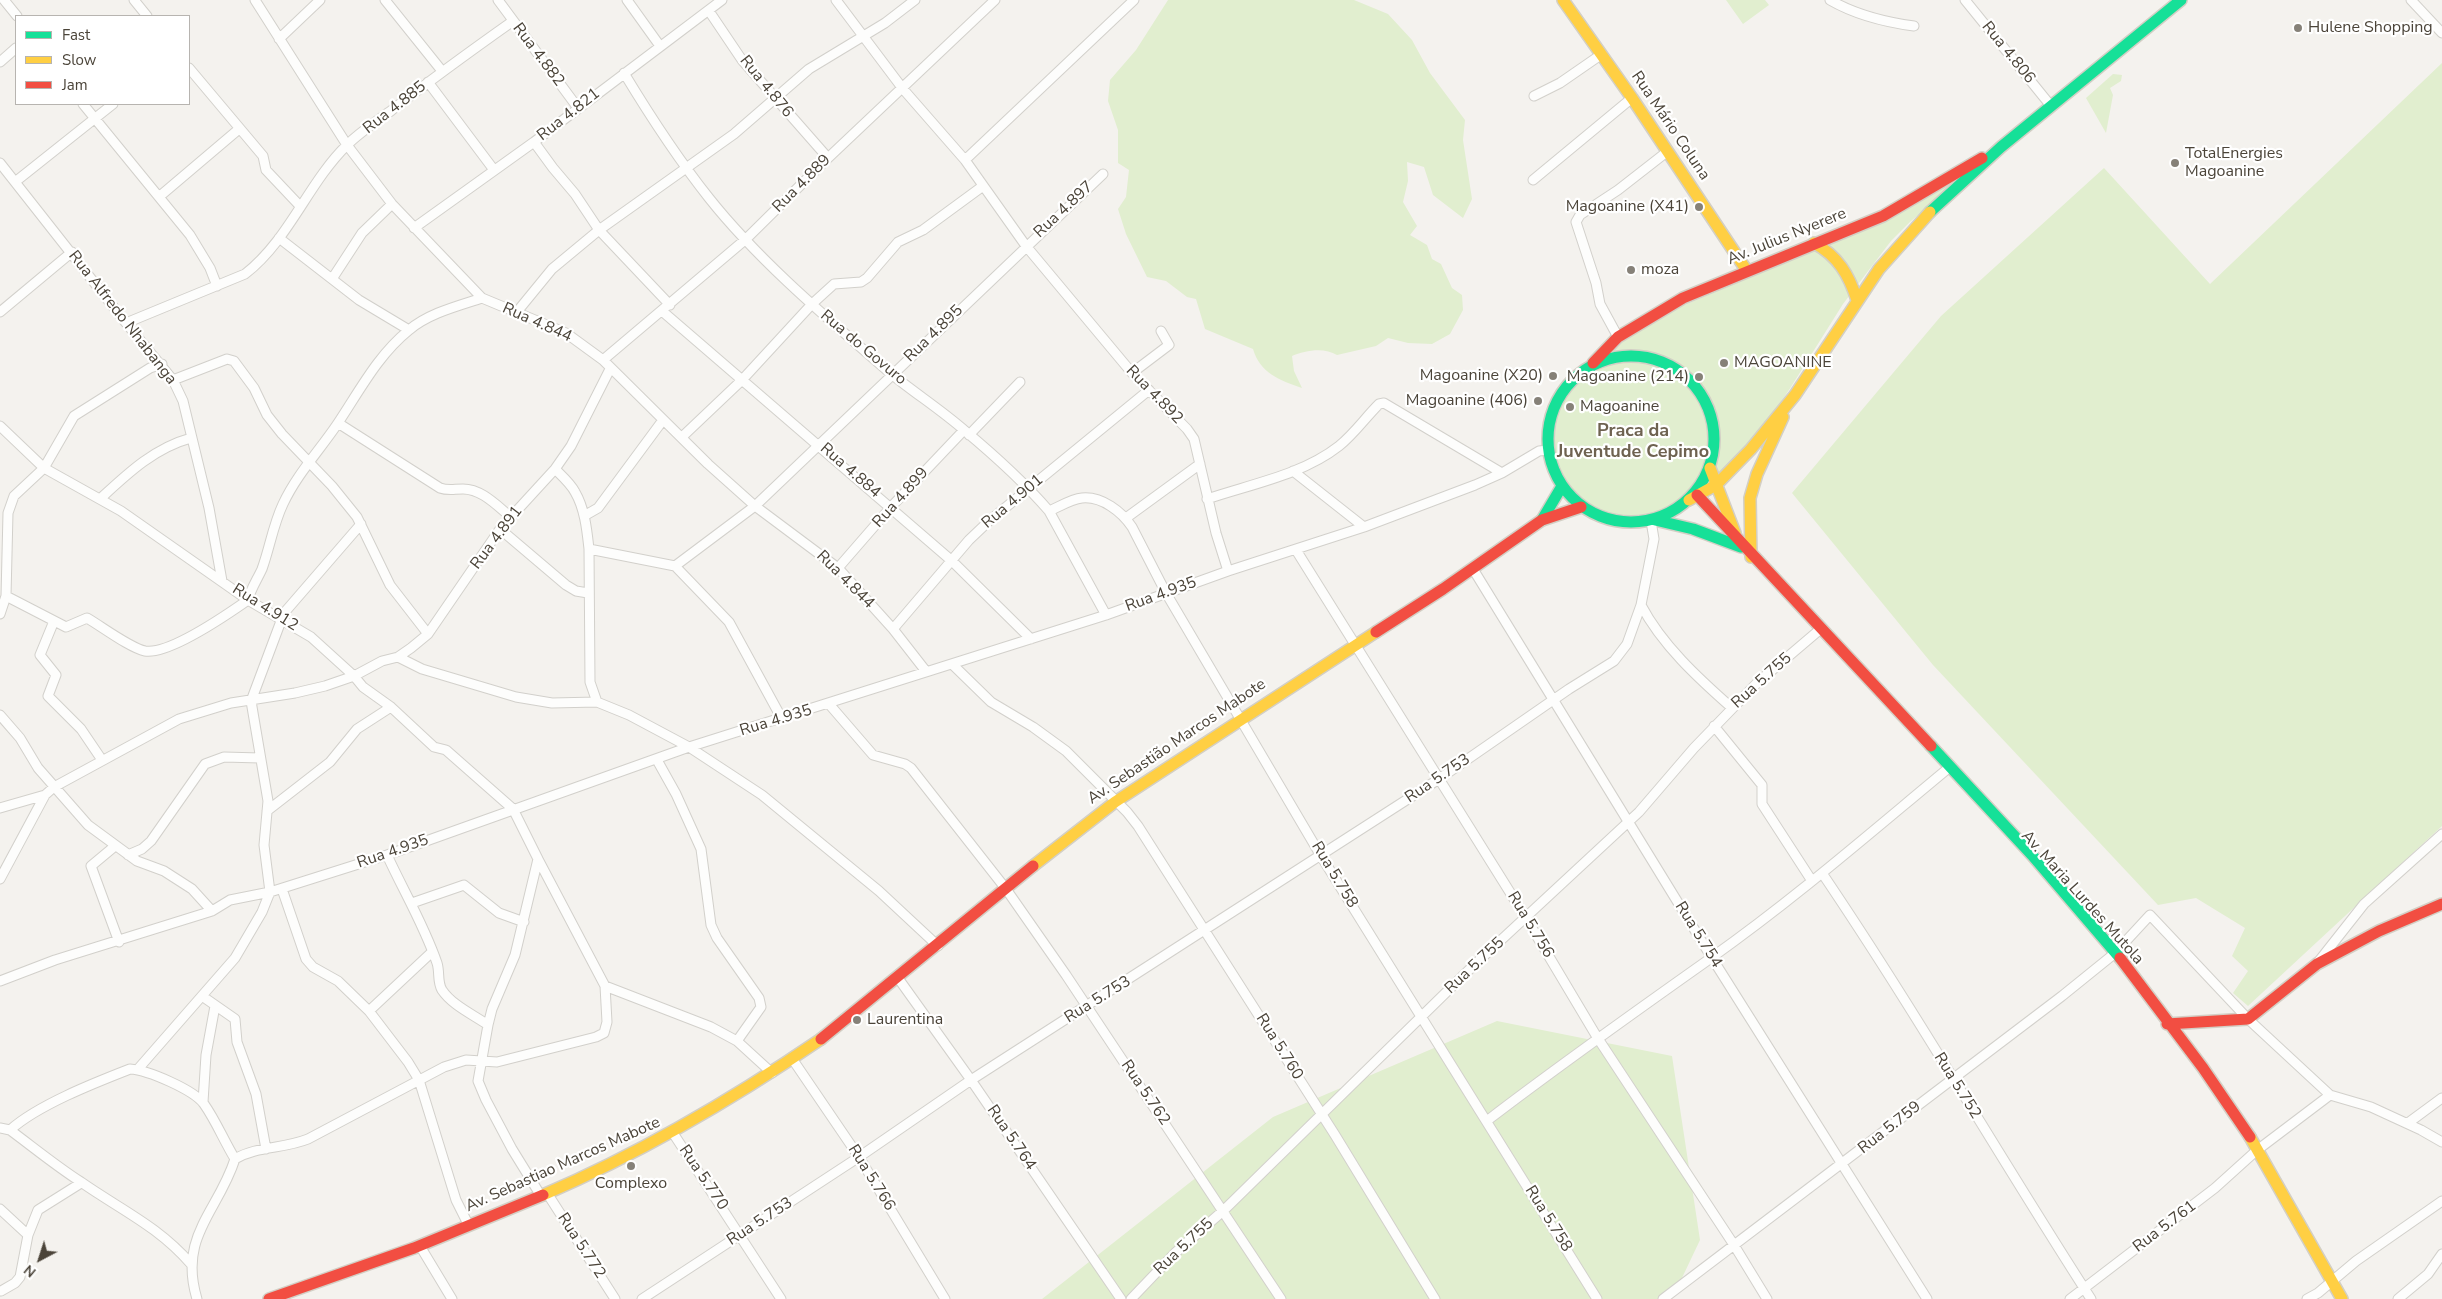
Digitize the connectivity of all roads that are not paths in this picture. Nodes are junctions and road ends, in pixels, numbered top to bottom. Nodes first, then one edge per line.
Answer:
1 (4, 0) edge
2 (134, 0) edge
3 (255, 0) edge
4 (320, 0) edge
5 (385, 0) edge
6 (498, 0) edge
7 (627, 0) edge
8 (722, 0) edge
9 (836, 0) edge
10 (915, 0) edge
11 (995, 0) edge
12 (1134, 0) edge
13 (1564, 0) edge
14 (1830, 0) edge
15 (1965, 0) edge
16 (2180, 0) edge
17 (2411, 0) edge
18 (709, 11) junction
19 (17, 15) edge
20 (146, 15) edge
21 (512, 21) junction
22 (1914, 26) dead end
23 (2442, 34) edge
24 (865, 36) junction
25 (279, 39) junction
26 (660, 46) junction
27 (15, 49) edge
28 (1602, 54) junction
29 (0, 62) edge
30 (190, 69) edge
31 (442, 71) junction
32 (624, 73) junction
33 (428, 82) junction
34 (902, 89) junction
35 (1534, 96) dead end
36 (1632, 98) junction
37 (775, 99) junction
38 (84, 105) edge
39 (112, 105) edge
40 (2051, 106) junction
41 (578, 108) junction
42 (96, 117) junction
43 (239, 129) junction
44 (534, 142) junction
45 (347, 145) junction
46 (2002, 147) junction
47 (1668, 151) junction
48 (828, 158) junction
49 (965, 160) junction
50 (0, 163) edge
51 (687, 168) junction
52 (494, 170) junction
53 (1103, 174) dead end
54 (1533, 180) dead end
55 (15, 182) junction
56 (983, 186) junction
57 (160, 196) junction
58 (392, 204) junction
59 (300, 206) junction
60 (414, 228) junction
61 (599, 230) junction
62 (279, 238) junction
63 (746, 239) junction
64 (1814, 244) junction
65 (1026, 246) junction
66 (72, 252) junction
67 (1745, 268) junction
68 (332, 280) junction
69 (217, 286) junction
70 (482, 298) junction
71 (1857, 300) junction
72 (812, 304) junction
73 (670, 305) junction
74 (662, 311) junction
75 (0, 312) edge
76 (516, 313) junction
77 (126, 323) junction
78 (409, 330) junction
79 (1161, 331) dead end
80 (1618, 337) junction
81 (603, 360) junction
82 (162, 364) junction
83 (1592, 365) junction
84 (610, 369) junction
85 (1132, 373) junction
86 (892, 374) junction
87 (173, 380) junction
88 (742, 380) junction
89 (1020, 382) dead end
90 (1148, 390) junction
91 (1794, 395) junction
92 (663, 420) junction
93 (338, 423) junction
94 (0, 426) edge
95 (967, 432) junction
96 (683, 436) junction
97 (191, 438) junction
98 (820, 445) junction
99 (1548, 450) junction
100 (309, 462) junction
101 (1200, 464) junction
102 (44, 468) junction
103 (1710, 468) junction
104 (555, 469) junction
105 (1294, 471) junction
106 (1502, 473) junction
107 (1716, 485) junction
108 (1562, 486) junction
109 (1028, 490) junction
110 (1693, 498) junction
111 (100, 499) junction
112 (1207, 499) junction
113 (755, 506) junction
114 (1581, 506) junction
115 (891, 507) junction
116 (1049, 511) junction
117 (584, 516) junction
118 (511, 517) junction
119 (1126, 518) junction
120 (1542, 520) junction
121 (1653, 520) junction
122 (361, 524) junction
123 (1364, 527) junction
124 (500, 528) junction
125 (1741, 547) junction
126 (589, 549) junction
127 (1296, 550) junction
128 (1751, 557) junction
129 (952, 561) junction
130 (675, 566) junction
131 (838, 568) junction
132 (1472, 569) junction
133 (1228, 571) junction
134 (222, 581) junction
135 (588, 593) junction
136 (1166, 593) junction
137 (6, 596) junction
138 (248, 600) junction
139 (1642, 605) junction
140 (0, 614) edge
141 (1106, 615) junction
142 (283, 619) junction
143 (54, 621) junction
144 (893, 629) junction
145 (1817, 632) junction
146 (428, 634) junction
147 (1031, 639) junction
148 (1355, 645) junction
149 (398, 657) junction
150 (952, 664) junction
151 (926, 670) junction
152 (354, 676) junction
153 (251, 701) junction
154 (1554, 701) junction
155 (597, 702) junction
156 (829, 704) junction
157 (392, 707) junction
158 (1732, 708) junction
159 (0, 715) edge
160 (1241, 718) junction
161 (782, 720) junction
162 (1714, 726) junction
163 (689, 747) junction
164 (260, 758) junction
165 (102, 760) junction
166 (656, 760) junction
167 (1945, 771) junction
168 (1439, 779) junction
169 (54, 787) junction
170 (45, 795) junction
171 (1115, 802) junction
172 (0, 808) edge
173 (513, 809) junction
174 (267, 811) junction
175 (1628, 823) junction
176 (2442, 834) edge
177 (115, 846) junction
178 (128, 855) junction
179 (387, 856) junction
180 (1321, 856) junction
181 (538, 859) junction
182 (1822, 873) junction
183 (0, 879) edge
184 (1812, 881) junction
185 (282, 889) junction
186 (1006, 889) junction
187 (270, 892) junction
188 (412, 903) junction
189 (2442, 904) edge
190 (212, 911) junction
191 (1526, 918) junction
192 (524, 922) junction
193 (1206, 931) junction
194 (119, 942) junction
195 (938, 946) junction
196 (432, 952) junction
197 (2114, 954) junction
198 (1712, 958) junction
199 (2317, 964) junction
200 (898, 978) junction
201 (0, 982) edge
202 (605, 986) junction
203 (202, 996) junction
204 (215, 1006) junction
205 (1086, 1008) junction
206 (369, 1011) junction
207 (849, 1017) joint
208 (1421, 1018) junction
209 (2248, 1019) junction
210 (488, 1024) junction
211 (2167, 1024) junction
212 (1597, 1038) junction
213 (737, 1041) junction
214 (793, 1060) junction
215 (481, 1061) junction
216 (138, 1070) junction
217 (772, 1073) junction
218 (419, 1080) junction
219 (971, 1080) junction
220 (1953, 1080) junction
221 (2330, 1095) junction
222 (2442, 1098) edge
223 (203, 1102) junction
224 (1322, 1114) junction
225 (1488, 1120) junction
226 (2408, 1124) junction
227 (0, 1128) edge
228 (10, 1130) junction
229 (673, 1133) junction
230 (2442, 1142) edge
231 (266, 1148) junction
232 (2256, 1150) junction
233 (859, 1157) junction
234 (235, 1159) junction
235 (1842, 1165) junction
236 (81, 1183) junction
237 (544, 1194) junction
238 (2442, 1202) edge
239 (0, 1209) edge
240 (1224, 1210) junction
241 (469, 1226) junction
242 (740, 1234) junction
243 (28, 1235) junction
244 (1734, 1245) junction
245 (420, 1246) junction
246 (2442, 1254) edge
247 (191, 1264) junction
248 (2330, 1284) junction
249 (2084, 1288) junction
250 (0, 1290) edge
251 (275, 1298) edge
252 (8, 1299) edge
253 (197, 1299) edge
254 (452, 1299) edge
255 (615, 1299) edge
256 (642, 1299) edge
257 (781, 1299) edge
258 (945, 1299) edge
259 (1121, 1299) edge
260 (1131, 1299) edge
261 (1281, 1299) edge
262 (1435, 1299) edge
263 (1598, 1299) edge
264 (1663, 1299) edge
265 (1767, 1299) edge
266 (1927, 1299) edge
267 (2070, 1299) edge
268 (2091, 1299) edge
269 (2307, 1299) edge
270 (2340, 1299) edge
271 (2398, 1299) edge

1 - 19 street
2 - 20 street
3 - 25 street, Rua 4.844
4 - 25 street
5 - 31 street
6 - 21 street, Rua 4.882
7 - 26 street
8 - 18 street, Rua 4.821
9 - 24 street, Rua 4.892
10 - 24 street
11 - 34 street, Rua 4.889
12 - 49 street
13 - 28 main road, Rua Mário Coluna
14 - 22 street
15 - 40 street, Rua 4.806
16 - 40 main road, Av. Julius Nyerere
17 - 23 street
18 - 26 street, Rua 4.821
18 - 37 street, Rua 4.876
21 - 31 street, Rua 4.885
21 - 41 street, Rua 4.882
24 - 34 street, Rua 4.892
24 - 37 street
25 - 45 street, Rua 4.844
26 - 32 street, Rua 4.821
27 - 29 street
28 - 35 street
28 - 36 main road, Rua Mário Coluna
30 - 43 street
31 - 33 street, Rua 4.885
32 - 41 street, Rua 4.821
32 - 51 street, Rua do Govuro
33 - 45 street, Rua 4.885
33 - 52 street
34 - 48 street, Rua 4.889
34 - 49 street, Rua 4.892
36 - 47 main road, Rua Mário Coluna
36 - 54 street
37 - 48 street, Rua 4.876
37 - 51 street
38 - 42 street
39 - 42 street
40 - 46 main road, Av. Julius Nyerere
41 - 44 street, Rua 4.821
42 - 55 street
42 - 57 street
43 - 57 street
43 - 59 street
44 - 52 street, Rua 4.821
44 - 61 street
45 - 58 street, Rua 4.844
45 - 59 street, Rua 4.885
46 - 64 main road, Av. Julius Nyerere
46 - 71 main road, Av. Julius Nyerere
47 - 67 main road, Rua Mário Coluna
47 - 80 street
48 - 63 street, Rua 4.889
49 - 56 street, Rua 4.892
50 - 55 street, Rua Alfredo Nhabanga
51 - 61 street
51 - 63 street, Rua do Govuro
52 - 60 street, Rua 4.821
53 - 65 street, Rua 4.897
55 - 66 street, Rua Alfredo Nhabanga
56 - 65 street, Rua 4.892
56 - 72 street
57 - 69 street
58 - 60 street, Rua 4.844
58 - 68 street
59 - 62 street, Rua 4.885
60 - 70 street, Rua 4.844
61 - 73 street
61 - 76 street
62 - 68 street
62 - 69 street, Rua 4.885
63 - 72 street, Rua do Govuro
63 - 73 street, Rua 4.889
64 - 67 main road, Av. Julius Nyerere
64 - 71 main road
65 - 85 street, Rua 4.892
65 - 86 street, Rua 4.895
66 - 75 street
66 - 77 street, Rua Alfredo Nhabanga
67 - 80 main road, Av. Julius Nyerere
68 - 78 street
69 - 77 street, Rua 4.885
70 - 76 street, Rua 4.844
70 - 78 street
71 - 91 main road, Av. Julius Nyerere
72 - 86 street, Rua do Govuro
72 - 88 street
73 - 74 street, Rua 4.889
74 - 81 street, Rua 4.889
74 - 88 street, Rua 4.884
76 - 81 street, Rua 4.844
77 - 82 street, Rua Alfredo Nhabanga
78 - 93 street
79 - 85 street
80 - 83 main road, Av. Julius Nyerere
81 - 84 street, Rua 4.844
82 - 87 street, Rua Alfredo Nhabanga
82 - 102 street
83 - 99 main road
83 - 103 main road
84 - 92 street, Rua 4.844
84 - 104 street, Rua 4.891
85 - 90 street, Rua 4.892
86 - 95 street, Rua do Govuro
86 - 98 street, Rua 4.895
87 - 97 street, Rua Alfredo Nhabanga
87 - 100 street
88 - 96 street
88 - 98 street, Rua 4.884
89 - 95 street, Rua 4.899
90 - 101 street, Rua 4.892
90 - 109 street, Rua 4.901
91 - 107 main road
91 - 128 main road
92 - 96 street, Rua 4.844
92 - 117 street
93 - 100 street
93 - 118 street
94 - 102 street, Rua 4.912
95 - 109 street, Rua do Govuro
95 - 115 street, Rua 4.899
96 - 113 street, Rua 4.844
97 - 111 street
97 - 134 street, Rua Alfredo Nhabanga
98 - 113 street, Rua 4.895
98 - 115 street, Rua 4.884
99 - 106 street, Rua 4.935
99 - 108 main road
100 - 122 street
100 - 138 street
101 - 112 street, Rua 4.892
101 - 119 street
102 - 111 street, Rua 4.912
102 - 137 street
103 - 107 main road
103 - 110 main road
104 - 117 street
104 - 118 street, Rua 4.891
105 - 106 street
105 - 112 street
105 - 123 street
106 - 123 street, Rua 4.935
107 - 110 main road
107 - 125 main road
108 - 114 main road
108 - 120 main road, Av. Sebastião Marcos Mabote
109 - 116 street, Rua do Govuro
109 - 129 street, Rua 4.901
110 - 121 main road
110 - 270 main road
111 - 134 street, Rua 4.912
112 - 133 street, Rua 4.892
113 - 130 street, Rua 4.895
113 - 131 street, Rua 4.844
114 - 120 main road, Av. Sebastião Marcos Mabote
114 - 121 main road
115 - 129 street, Rua 4.884
115 - 131 street, Rua 4.899
116 - 119 street, Rua 5.758
116 - 141 street, Rua do Govuro
117 - 126 street
118 - 124 street, Rua 4.891
119 - 136 street, Rua 5.758
120 - 132 main road, Av. Sebastião Marcos Mabote
121 - 125 main road
121 - 139 street, Rua 5.753
122 - 142 street
122 - 146 street
123 - 127 street, Rua 4.935
124 - 135 street
124 - 146 street, Rua 4.891
125 - 128 main road, Av. Maria Lurdes Mutola
126 - 130 street
126 - 135 street
127 - 133 street, Rua 4.935
127 - 148 street, Rua 5.756
128 - 145 main road, Av. Maria Lurdes Mutola
129 - 144 street, Rua 4.901
129 - 147 street, Rua 4.884
130 - 161 street
131 - 144 street, Rua 4.844
132 - 148 main road, Av. Sebastião Marcos Mabote
132 - 154 street, Rua 5.754
133 - 136 street, Rua 4.935
134 - 138 street, Rua 4.912
135 - 155 street
136 - 141 street, Rua 4.935
136 - 160 street, Rua 5.758
137 - 140 street
137 - 143 street
138 - 142 street, Rua 4.912
138 - 143 street
139 - 154 street, Rua 5.753
139 - 158 street
141 - 147 street, Rua 4.935
142 - 152 street, Rua 4.912
142 - 153 street
143 - 165 street
144 - 151 street, Rua 4.844
145 - 158 street, Rua 5.755
145 - 167 main road, Av. Maria Lurdes Mutola
146 - 149 street, Rua 4.891
147 - 150 street, Rua 4.935
148 - 160 main road, Av. Sebastião Marcos Mabote
148 - 168 street, Rua 5.756
149 - 152 street, Rua 4.891
149 - 155 street
150 - 151 street, Rua 4.935
150 - 171 street, Rua 5.760
151 - 156 street, Rua 4.935
152 - 153 street, Rua 4.891
152 - 157 street, Rua 4.912
153 - 164 street
153 - 165 street, Rua 4.891
154 - 168 street, Rua 5.753
154 - 175 street, Rua 5.754
155 - 163 street
156 - 161 street, Rua 4.935
156 - 186 street, Rua 5.762
157 - 173 street, Rua 4.912
157 - 174 street
158 - 162 street, Rua 5.755
159 - 169 street
160 - 171 main road, Av. Sebastião Marcos Mabote
160 - 180 street, Rua 5.758
161 - 163 street, Rua 4.935
162 - 175 street, Rua 5.755
162 - 184 street
163 - 166 street, Rua 4.935
163 - 195 street
164 - 174 street
164 - 178 street
165 - 169 street, Rua 4.891
166 - 173 street, Rua 4.935
166 - 213 street
167 - 182 street
167 - 197 main road, Av. Maria Lurdes Mutola
168 - 180 street, Rua 5.753
168 - 191 street, Rua 5.756
169 - 170 street, Rua 4.891
169 - 177 street
170 - 172 street
170 - 183 street
171 - 186 main road, Av. Sebastião Marcos Mabote
171 - 193 street, Rua 5.760
173 - 179 street, Rua 4.935
173 - 181 street
174 - 187 street
175 - 191 street, Rua 5.755
175 - 198 street, Rua 5.754
176 - 199 street
177 - 178 street
177 - 194 street
178 - 190 street
179 - 185 street, Rua 4.935
179 - 188 street
180 - 193 street, Rua 5.753
180 - 208 street, Rua 5.758
181 - 192 street, Rua 5.772
181 - 202 street
182 - 184 street
182 - 220 street, Rua 5.752
184 - 198 street
185 - 187 street, Rua 4.935
185 - 206 street
186 - 195 main road, Av. Sebastião Marcos Mabote
186 - 205 street, Rua 5.762
187 - 190 street, Rua 4.935
187 - 203 street
188 - 192 street
188 - 196 street
189 - 199 main road
190 - 194 street, Rua 4.935
191 - 208 street, Rua 5.755
191 - 212 street, Rua 5.756
192 - 210 street, Rua 5.772
193 - 205 street, Rua 5.753
193 - 224 street, Rua 5.760
194 - 201 street, Rua 4.935
195 - 200 main road, Av. Sebastião Marcos Mabote
196 - 206 street
196 - 210 street
197 - 209 street, Rua 5.759
197 - 211 main road, Av. Maria Lurdes Mutola
197 - 220 street, Rua 5.759
198 - 212 street
198 - 235 street, Rua 5.754
199 - 209 main road
200 - 207 main road, Av. Sebastião Marcos Mabote
200 - 219 street, Rua 5.764
202 - 213 street
202 - 215 street
203 - 204 street
203 - 216 street
204 - 223 street
204 - 231 street
205 - 219 street, Rua 5.753
205 - 240 street, Rua 5.762
206 - 218 street
207 - 214 main road, Av. Sebastiao Marcos Mabote
208 - 224 street, Rua 5.755
208 - 225 street, Rua 5.758
209 - 211 main road
209 - 221 street
210 - 215 street, Rua 5.772
211 - 232 main road, Av. Maria Lurdes Mutola
212 - 225 street
212 - 244 street, Rua 5.756
213 - 217 street
214 - 217 main road, Av. Sebastiao Marcos Mabote
214 - 233 street, Rua 5.766
215 - 218 street
215 - 237 street, Rua 5.772
216 - 223 street
216 - 228 street
217 - 229 main road, Av. Sebastiao Marcos Mabote
218 - 231 street
218 - 241 street
219 - 233 street, Rua 5.753
219 - 259 street, Rua 5.764
220 - 235 street, Rua 5.759
220 - 249 street, Rua 5.752
221 - 226 street
221 - 232 street, Rua 5.761
222 - 226 street
223 - 234 street
224 - 240 street, Rua 5.755
224 - 262 street, Rua 5.760
225 - 263 street, Rua 5.758
226 - 230 street
227 - 228 street
228 - 236 street
229 - 237 main road, Av. Sebastiao Marcos Mabote
229 - 242 street, Rua 5.770
231 - 234 street
232 - 248 main road, Av. Maria Lurdes Mutola
232 - 249 street, Rua 5.761
233 - 242 street, Rua 5.753
233 - 258 street, Rua 5.766
234 - 247 street
235 - 244 street, Rua 5.759
235 - 266 street, Rua 5.754
236 - 243 street
236 - 247 street
237 - 241 main road, Av. Sebastiao Marcos Mabote
237 - 255 street, Rua 5.772
238 - 248 street
239 - 243 street
240 - 260 street, Rua 5.755
240 - 261 street, Rua 5.762
241 - 245 main road, Av. Sebastiao Marcos Mabote
242 - 256 street, Rua 5.753
242 - 257 street, Rua 5.770
243 - 250 street
244 - 264 street, Rua 5.759
244 - 265 street, Rua 5.756
245 - 251 main road, Av. Sebastiao Marcos Mabote
245 - 254 street
246 - 271 street
247 - 253 street
248 - 269 street
248 - 270 main road, Av. Maria Lurdes Mutola
249 - 267 street, Rua 5.761
249 - 268 street, Rua 5.752
250 - 252 street

